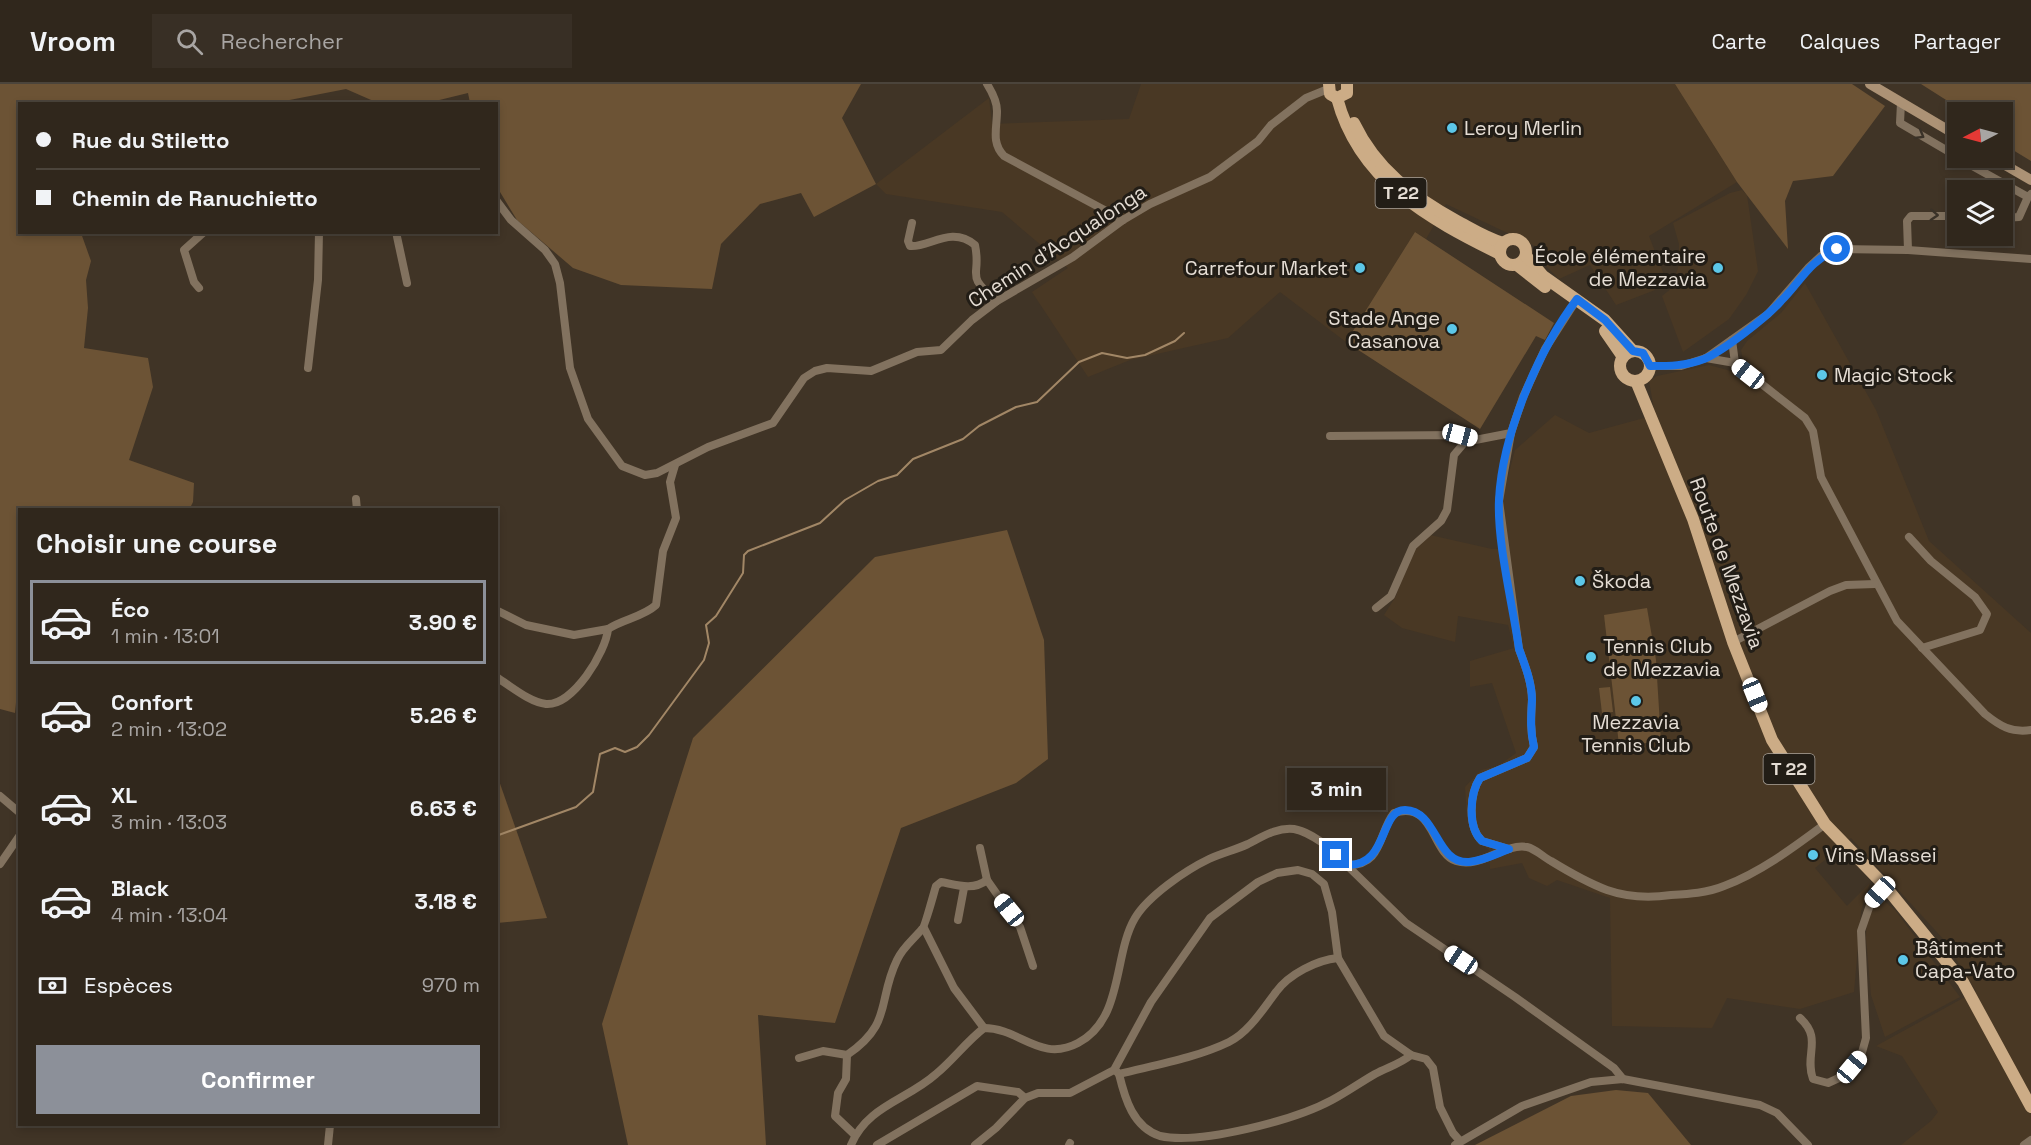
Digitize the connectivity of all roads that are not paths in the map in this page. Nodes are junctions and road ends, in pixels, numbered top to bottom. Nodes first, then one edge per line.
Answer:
1 (987, 84) edge
2 (1869, 84) edge
3 (1329, 86) edge
4 (1343, 93) edge
5 (1901, 103) junction
6 (1947, 130) edge
7 (1947, 151) edge
8 (1978, 168) edge
9 (2010, 168) edge
10 (2031, 180) edge
11 (2030, 196) edge
12 (498, 203) edge
13 (1947, 216) edge
14 (2013, 217) edge
15 (1123, 220) junction
16 (912, 223) dead end
17 (202, 234) edge
18 (320, 234) edge
19 (396, 234) edge
20 (1502, 248) junction
21 (1908, 250) junction
22 (2031, 258) edge
23 (1522, 261) junction
24 (407, 283) dead end
25 (200, 288) dead end
26 (997, 301) junction
27 (1575, 302) junction
28 (1732, 340) junction
29 (1628, 354) junction
30 (1706, 358) junction
31 (1735, 363) junction
32 (1650, 366) junction
33 (308, 368) dead end
34 (1636, 381) junction
35 (1511, 433) junction
36 (1330, 436) dead end
37 (1477, 440) junction
38 (675, 465) junction
39 (356, 499) dead end
40 (357, 508) edge
41 (1909, 537) dead end
42 (1875, 584) junction
43 (1376, 608) dead end
44 (498, 611) edge
45 (608, 629) junction
46 (1733, 642) junction
47 (1922, 648) junction
48 (498, 678) edge
49 (2031, 730) edge
50 (0, 796) edge
51 (18, 811) edge
52 (1825, 824) junction
53 (18, 838) edge
54 (980, 848) dead end
55 (1509, 849) junction
56 (0, 864) edge
57 (1347, 865) junction
58 (987, 880) junction
59 (1885, 886) junction
60 (964, 888) junction
61 (958, 920) dead end
62 (924, 928) junction
63 (1338, 958) junction
64 (1032, 966) dead end
65 (1800, 1018) dead end
66 (984, 1028) junction
67 (847, 1054) junction
68 (1411, 1054) junction
69 (799, 1058) dead end
70 (1117, 1072) junction
71 (1623, 1079) junction
72 (1025, 1098) junction
73 (2031, 1107) edge
74 (330, 1126) edge
75 (855, 1135) junction
76 (2031, 1140) edge
77 (1211, 1141) edge
78 (1458, 1143) edge
79 (328, 1145) edge
80 (851, 1145) edge
81 (877, 1145) edge
82 (975, 1145) edge
83 (1808, 1145) edge
84 (2024, 1145) edge

1 - 15 street
2 - 5 main road
3 - 4 main road
3 - 15 street, Chemin d'Acqualonga
4 - 20 main road, T 22
5 - 6 main road
5 -> 7 street
8 - 11 street
9 - 10 main road
11 - 14 street
12 - 38 street
21 -> 13 street
15 - 26 street, Chemin d'Acqualonga
16 - 26 street
17 - 25 street
18 - 33 street
19 - 24 street
20 - 23 main road
20 - 23 main road
21 - 22 street
21 - 28 street
23 - 27 main road
26 - 38 street, Chemin d'Acqualonga
27 - 29 main road
27 - 35 street
28 - 30 street
28 - 31 street
29 - 32 main road
29 - 34 main road
30 - 31 street
30 - 32 street
31 - 42 street
32 - 34 main road
34 - 46 main road, Route de Mezzavia / T 22
35 - 37 street
35 - 55 street
36 - 37 street
37 - 43 street
38 - 45 street
39 - 40 street
41 - 47 street
42 - 46 street
42 - 47 street
44 - 45 street
45 - 48 street
46 - 52 main road, Route de Mezzavia / T 22
47 - 49 street
50 - 51 street
52 - 55 street
52 - 59 main road, Route de Mezzavia / T 22
53 - 56 street
54 - 58 street
55 - 57 street
57 - 66 street
57 - 71 street
58 - 60 street
58 - 64 street
59 - 65 street
59 - 73 main road, Route de Mezzavia / T 22
60 - 61 street
60 - 62 street
62 - 66 street
62 - 67 street
63 - 68 street
63 - 70 street
63 - 70 street
66 - 75 street
67 - 69 street
67 - 75 street
68 - 77 street
68 - 78 street
70 - 72 street
70 - 77 street
71 - 78 street
71 - 83 street
72 - 81 street
72 - 82 street
74 - 79 street
75 - 80 street
76 - 84 street

